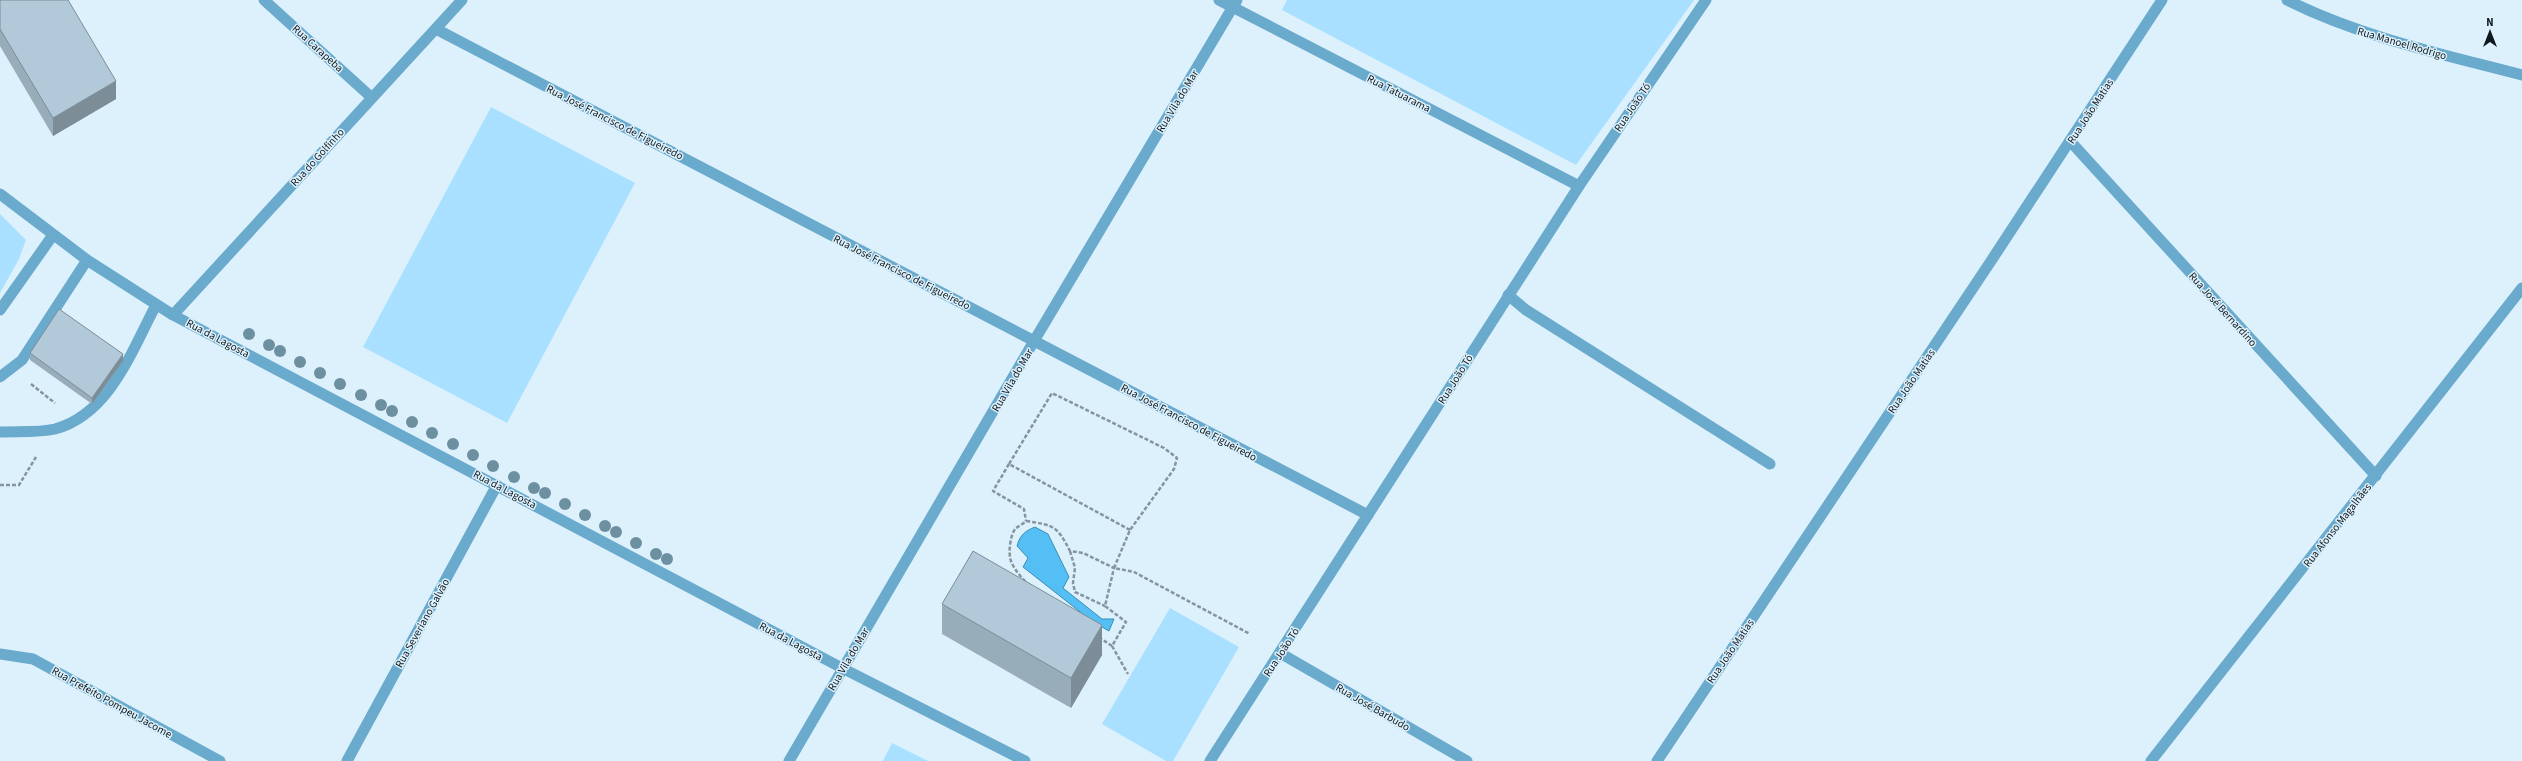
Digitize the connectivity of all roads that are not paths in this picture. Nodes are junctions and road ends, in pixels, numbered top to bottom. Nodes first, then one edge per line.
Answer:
1 (264, 0) edge
2 (462, 0) edge
3 (1219, 0) edge
4 (1706, 0) edge
5 (2162, 0) edge
6 (2287, 0) edge
7 (1235, 4) edge
8 (436, 29) junction
9 (2522, 75) edge
10 (371, 97) junction
11 (2070, 141) junction
12 (1579, 186) junction
13 (0, 194) edge
14 (53, 236) junction
15 (87, 260) junction
16 (2522, 288) edge
17 (1508, 296) junction
18 (156, 305) junction
19 (0, 310) edge
20 (173, 314) junction
21 (1034, 341) junction
22 (0, 377) edge
23 (0, 432) edge
24 (1770, 464) dead end
25 (2376, 476) junction
26 (498, 485) junction
27 (1368, 516) junction
28 (1280, 653) junction
29 (0, 654) edge
30 (842, 668) junction
31 (220, 761) edge
32 (347, 761) edge
33 (789, 761) edge
34 (1025, 761) edge
35 (1210, 761) edge
36 (1467, 761) edge
37 (1657, 761) edge
38 (2151, 761) edge

1 - 10 street, Rua Carapeba
2 - 8 street, Rua do Golfinho
3 - 7 street, Rua Tatuarama
4 - 12 street, Rua João Tó
5 - 11 street, Rua João Matias
6 - 9 street, Rua Manoel Rodrigo
7 - 12 street, Rua Tatuarama
7 - 21 street, Rua Vila do Mar
8 - 10 street, Rua do Golfinho
8 - 21 street, Rua José Francisco de Figueiredo
10 - 20 street, Rua do Golfinho
11 - 25 street, Rua José Bernardino
11 - 37 street, Rua João Matias
12 - 17 street, Rua João Tó
13 - 14 street, Rua da Lagosta
14 - 15 street, Rua da Lagosta
14 - 19 street
15 - 18 street, Rua da Lagosta
15 - 22 street
16 - 25 street, Rua Afonso Magalhães
17 - 24 street
17 - 27 street, Rua João Tó
18 - 20 street, Rua da Lagosta
18 - 23 street
20 - 26 street, Rua da Lagosta
21 - 27 street, Rua José Francisco de Figueiredo
21 - 30 street, Rua Vila do Mar
25 - 38 street, Rua Afonso Magalhães
26 - 30 street, Rua da Lagosta
26 - 32 street, Rua Severiano Galvão
27 - 28 street, Rua João Tó
28 - 35 street, Rua João Tó
28 - 36 street, Rua José Barbudo
29 - 31 street, Rua Prefeito Pompeu Jacome
30 - 33 street, Rua Vila do Mar
30 - 34 street, Rua da Lagosta

